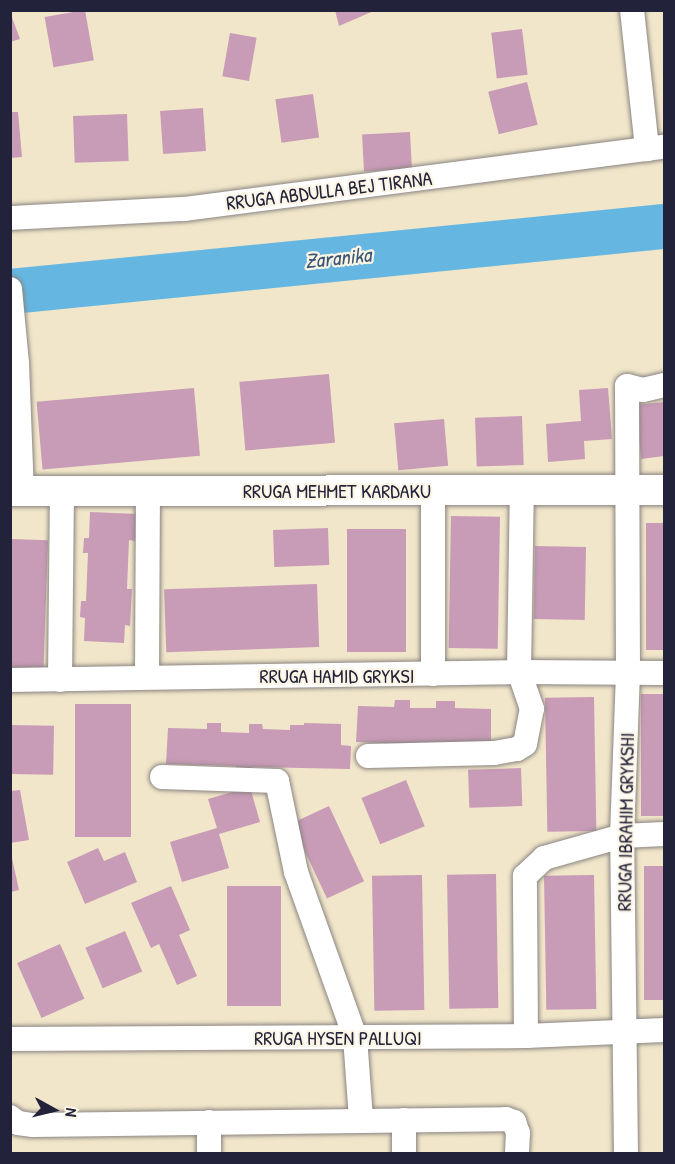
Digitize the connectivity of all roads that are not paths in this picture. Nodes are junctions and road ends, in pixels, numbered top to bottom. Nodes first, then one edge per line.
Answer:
1 (632, 10) edge
2 (656, 148) edge
3 (10, 218) edge
4 (10, 289) edge
5 (664, 385) edge
6 (148, 489) junction
7 (62, 490) junction
8 (664, 490) edge
9 (16, 491) edge
10 (433, 491) junction
11 (522, 491) junction
12 (628, 491) junction
13 (519, 672) junction
14 (628, 672) junction
15 (664, 673) edge
16 (433, 674) junction
17 (147, 676) junction
18 (10, 680) edge
19 (60, 680) junction
20 (368, 756) dead end
21 (162, 777) dead end
22 (664, 834) edge
23 (622, 836) junction
24 (664, 1030) edge
25 (624, 1031) junction
26 (526, 1036) junction
27 (355, 1037) junction
28 (10, 1039) edge
29 (10, 1117) edge
30 (361, 1119) junction
31 (404, 1120) junction
32 (210, 1122) junction
33 (210, 1154) edge
34 (404, 1154) edge
35 (517, 1154) edge
36 (626, 1154) edge

1 - 2 street
2 - 3 street, RRUGA ABDULLA BEJ TIRANA
4 - 9 street
5 - 12 street, RRUGA IBRAHIM GRYKSHI
6 - 7 street, RRUGA MEHMET KARDAKU
6 - 10 street, RRUGA MEHMET KARDAKU
6 - 17 street
7 - 9 street, RRUGA MEHMET KARDAKU
7 - 19 street
8 - 12 street, RRUGA MEHMET KARDAKU
10 - 11 street, RRUGA MEHMET KARDAKU
10 - 16 street
11 - 12 street, RRUGA MEHMET KARDAKU
11 - 13 street
12 - 14 street, RRUGA IBRAHIM GRYKSHI
13 - 14 street, RRUGA HAMID GRYKSI
13 - 16 street, RRUGA HAMID GRYKSI
13 - 20 street
14 - 15 street, RRUGA HAMID GRYKSI
14 - 23 street, RRUGA IBRAHIM GRYKSHI
16 - 17 street, RRUGA HAMID GRYKSI
17 - 19 street, RRUGA HAMID GRYKSI
18 - 19 street, RRUGA HAMID GRYKSI
21 - 27 street
22 - 23 street
23 - 25 street, RRUGA IBRAHIM GRYKSHI
23 - 26 street
24 - 25 street, RRUGA HYSEN PALLUQI
25 - 26 street, RRUGA HYSEN PALLUQI
25 - 36 street, RRUGA IBRAHIM GRYKSHI
26 - 27 street, RRUGA HYSEN PALLUQI
27 - 28 street, RRUGA HYSEN PALLUQI
27 - 30 street
29 - 32 street
30 - 31 street
30 - 32 street
31 - 34 street
31 - 35 street
32 - 33 street

